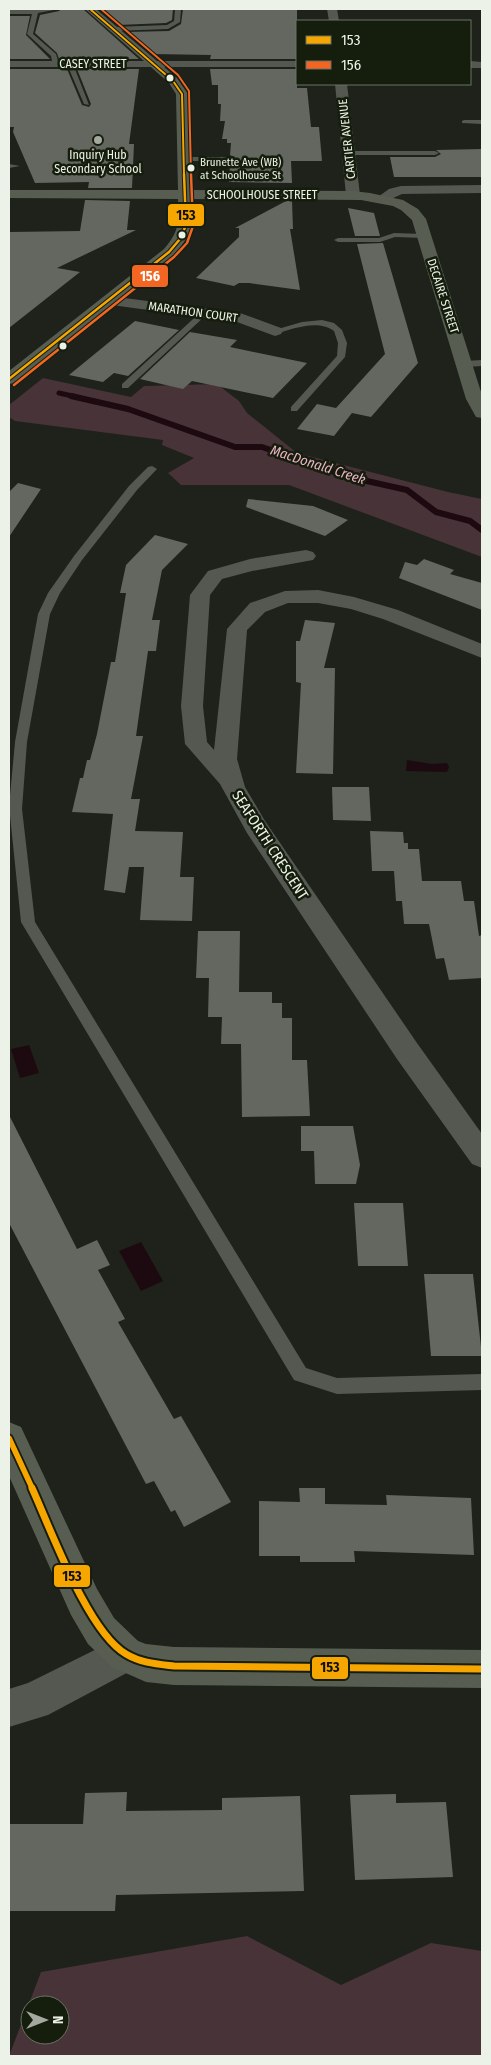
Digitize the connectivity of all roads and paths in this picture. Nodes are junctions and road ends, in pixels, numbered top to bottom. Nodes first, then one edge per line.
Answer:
1 (56, 9) edge
2 (90, 9) edge
3 (178, 9) edge
4 (9, 12) edge
5 (35, 12) junction
6 (114, 29) junction
7 (9, 64) edge
8 (52, 64) junction
9 (73, 64) junction
10 (153, 64) junction
11 (296, 64) edge
12 (341, 85) edge
13 (87, 104) dead end
14 (464, 122) dead end
15 (482, 122) edge
16 (348, 153) junction
17 (435, 153) dead end
18 (184, 159) junction
19 (230, 159) dead end
20 (482, 189) edge
21 (9, 194) edge
22 (185, 194) junction
23 (353, 195) junction
24 (382, 199) junction
25 (424, 236) junction
26 (338, 240) dead end
27 (109, 301) junction
28 (203, 313) junction
29 (275, 331) joint
30 (482, 363) edge
31 (465, 364) junction
32 (9, 379) edge
33 (125, 386) dead end
34 (294, 409) dead end
35 (482, 413) edge
36 (152, 469) dead end
37 (306, 556) dead end
38 (482, 652) edge
39 (228, 779) junction
40 (482, 1156) edge
41 (482, 1382) edge
42 (9, 1438) edge
43 (125, 1654) junction
44 (482, 1668) edge
45 (9, 1708) edge

1 - 5 lane
2 - 6 main road
3 - 6 lane
4 - 5 lane
5 - 8 lane
6 - 10 main road
7 - 8 street, CASEY STREET
8 - 9 street, CASEY STREET
9 - 10 street, CASEY STREET
9 - 13 lane
10 - 11 street, CASEY STREET
10 - 18 main road
12 - 16 street, CARTIER AVENUE
14 - 15 lane
16 - 17 lane
16 - 23 street, CARTIER AVENUE
18 - 19 lane
18 - 22 main road
20 - 24 street, SCHOOLHOUSE STREET
21 - 22 main road, SCHOOLHOUSE STREET
22 - 23 main road, SCHOOLHOUSE STREET
22 - 27 main road
23 - 24 main road, SCHOOLHOUSE STREET
24 - 25 main road, DECAIRE STREET
25 - 26 lane
25 - 31 main road, DECAIRE STREET
27 - 28 street, MARATHON COURT
27 - 32 main road
28 - 29 street, MARATHON COURT
28 - 33 lane
29 - 34 lane
30 - 31 lane
31 - 35 main road, DECAIRE STREET
36 - 41 lane
37 - 39 street
38 - 39 street, SEAFORTH CRESCENT
39 - 40 street, SEAFORTH CRESCENT
42 - 43 main road
43 - 44 main road
43 - 45 street

